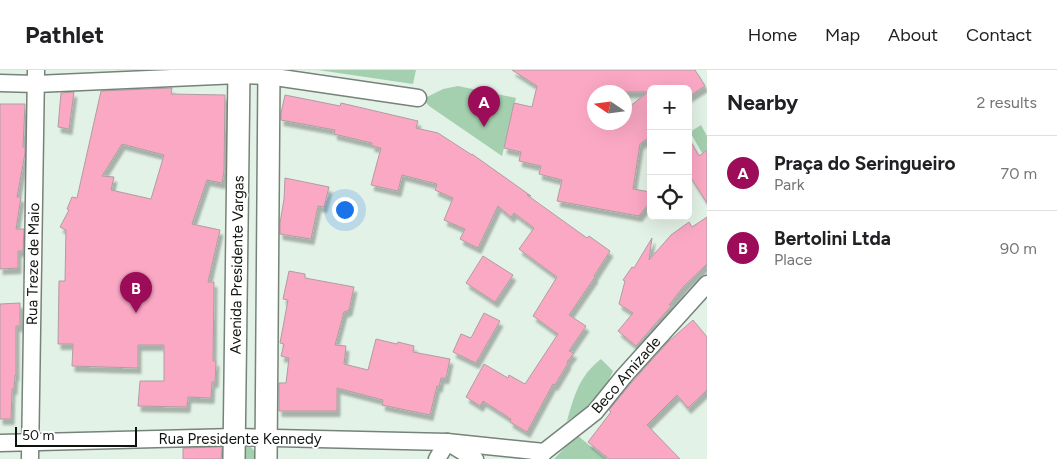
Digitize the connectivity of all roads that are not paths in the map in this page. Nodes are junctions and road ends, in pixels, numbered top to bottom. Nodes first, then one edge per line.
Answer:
1 (239, 72) edge
2 (268, 73) edge
3 (36, 77) edge
4 (0, 83) edge
5 (418, 98) dead end
6 (707, 284) edge
7 (235, 437) junction
8 (266, 437) junction
9 (447, 442) junction
10 (0, 443) edge
11 (31, 451) edge
12 (541, 455) edge
13 (234, 459) edge
14 (266, 459) edge
15 (437, 459) edge
16 (476, 459) edge

1 - 2 street
1 - 3 street
1 - 7 street, Avenida Presidente Vargas
2 - 5 street
2 - 8 street, Avenida Presidente Vargas
3 - 4 street
3 - 11 street, Rua Treze de Maio
6 - 12 street, Beco Amizade
7 - 8 street, Rua Presidente Kennedy
7 - 11 street, Rua Presidente Kennedy
7 - 13 street, Avenida Presidente Vargas
8 - 9 street, Rua Presidente Kennedy
8 - 14 street, Avenida Presidente Vargas
9 - 12 street
9 - 15 street
9 - 16 street, Rua Presidente Kennedy
10 - 11 street, Rua Presidente Kennedy

